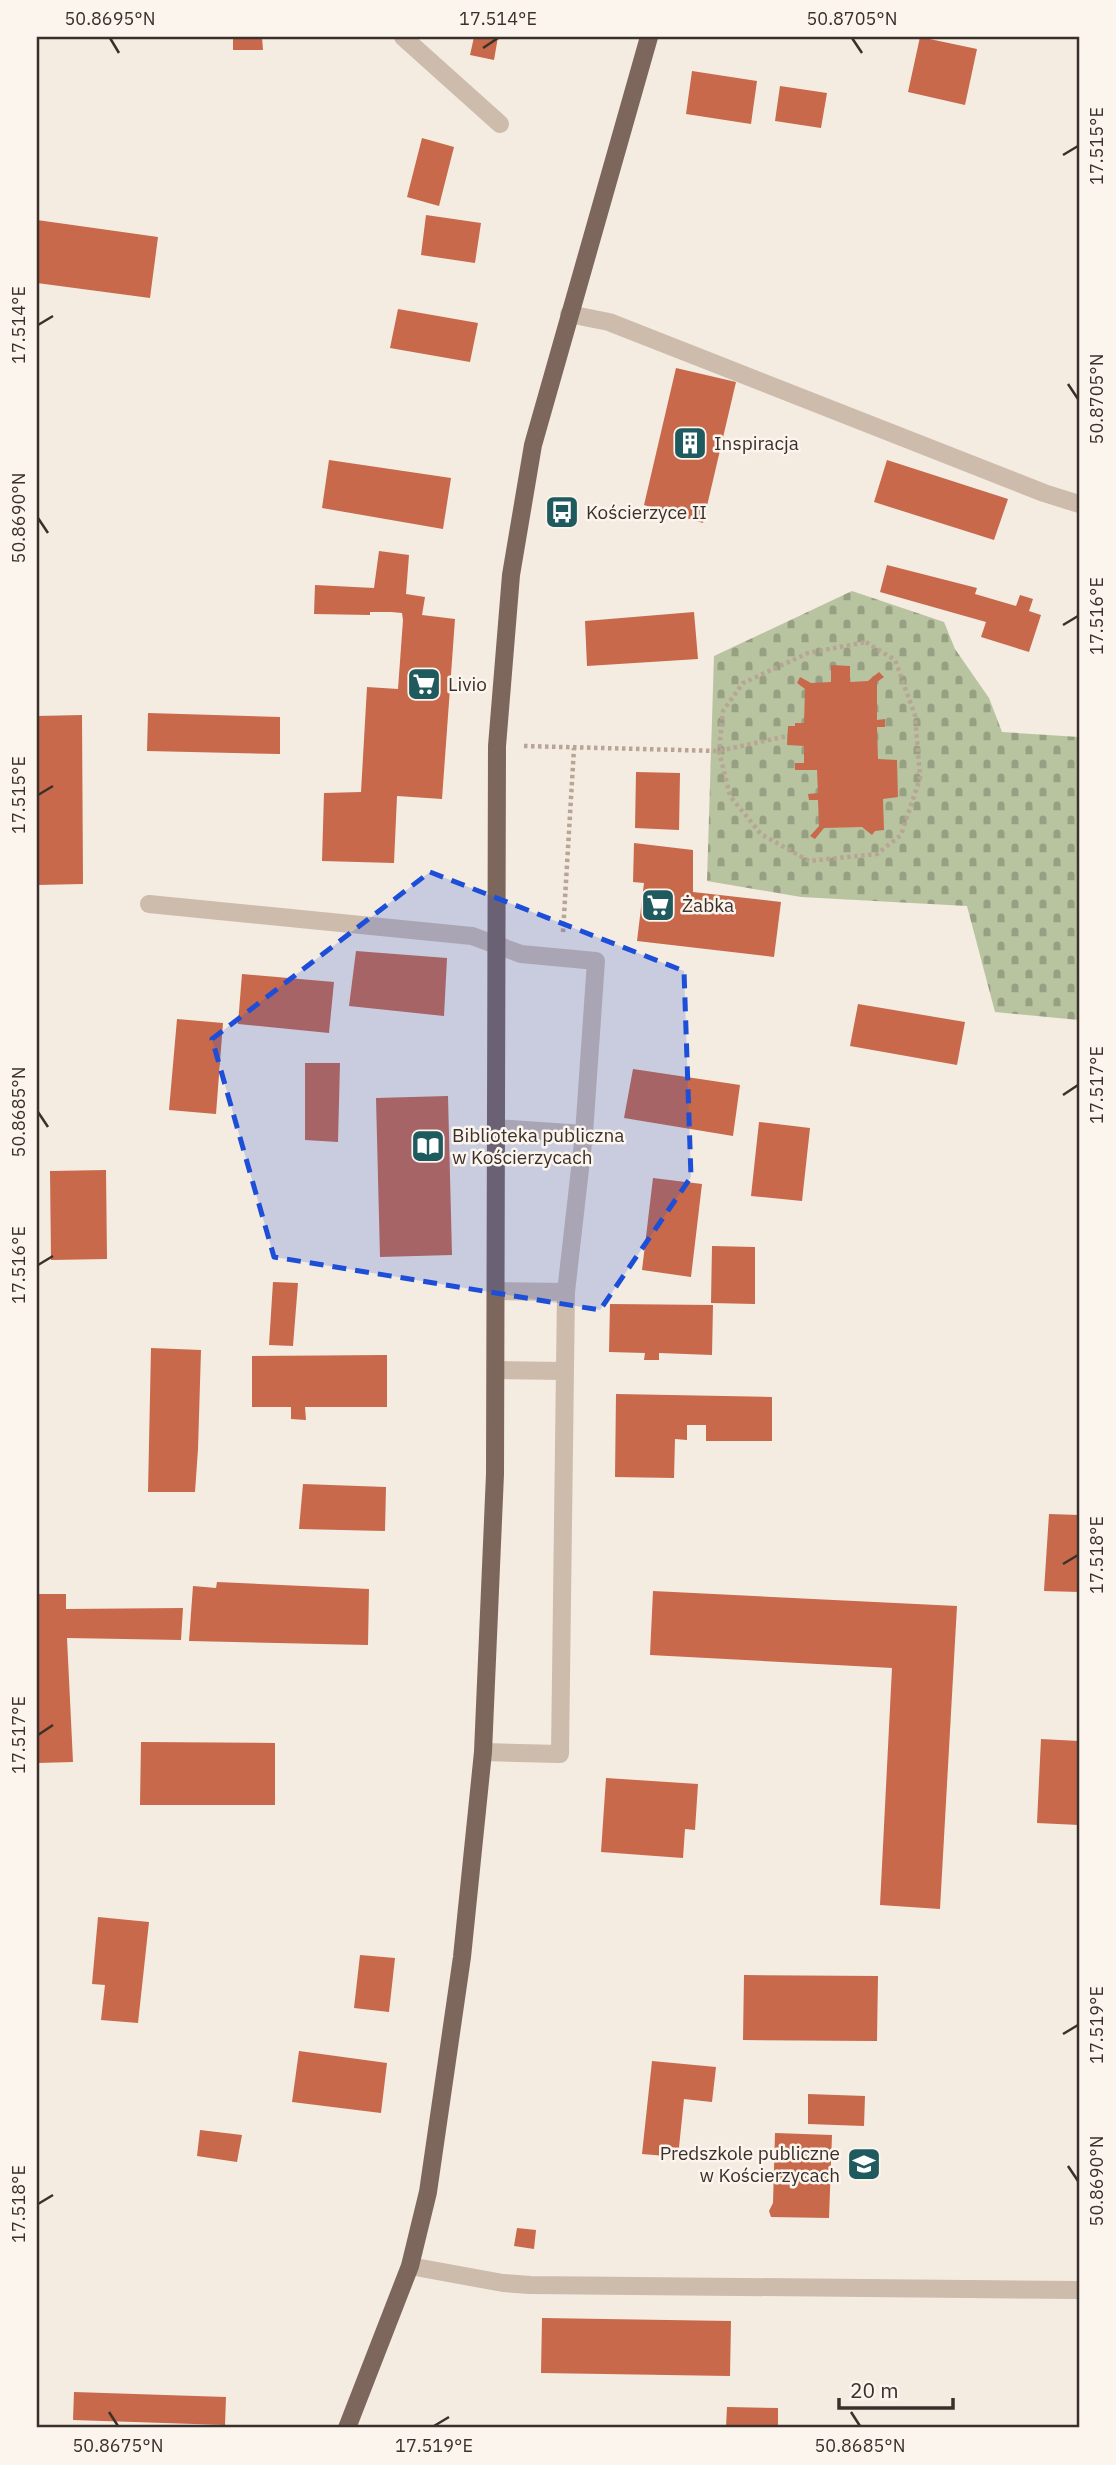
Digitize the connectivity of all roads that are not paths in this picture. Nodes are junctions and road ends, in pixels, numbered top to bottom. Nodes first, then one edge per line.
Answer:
1 (403, 37) edge
2 (649, 37) edge
3 (500, 124) dead end
4 (569, 314) junction
5 (1079, 504) edge
6 (149, 904) dead end
7 (496, 945) junction
8 (496, 1128) junction
9 (584, 1134) junction
10 (497, 1291) junction
11 (566, 1292) junction
12 (496, 1370) junction
13 (564, 1371) junction
14 (483, 1752) junction
15 (410, 2266) junction
16 (1079, 2290) edge
17 (347, 2428) edge

1 - 3 street
2 - 4 main road
4 - 5 street
4 - 7 main road
6 - 7 street
7 - 8 main road
7 - 9 street
8 - 9 street
8 - 10 main road
9 - 11 street
10 - 11 street
10 - 12 main road
11 - 13 street
12 - 13 street
12 - 14 main road
13 - 14 street
14 - 15 main road
15 - 16 street
15 - 17 main road

